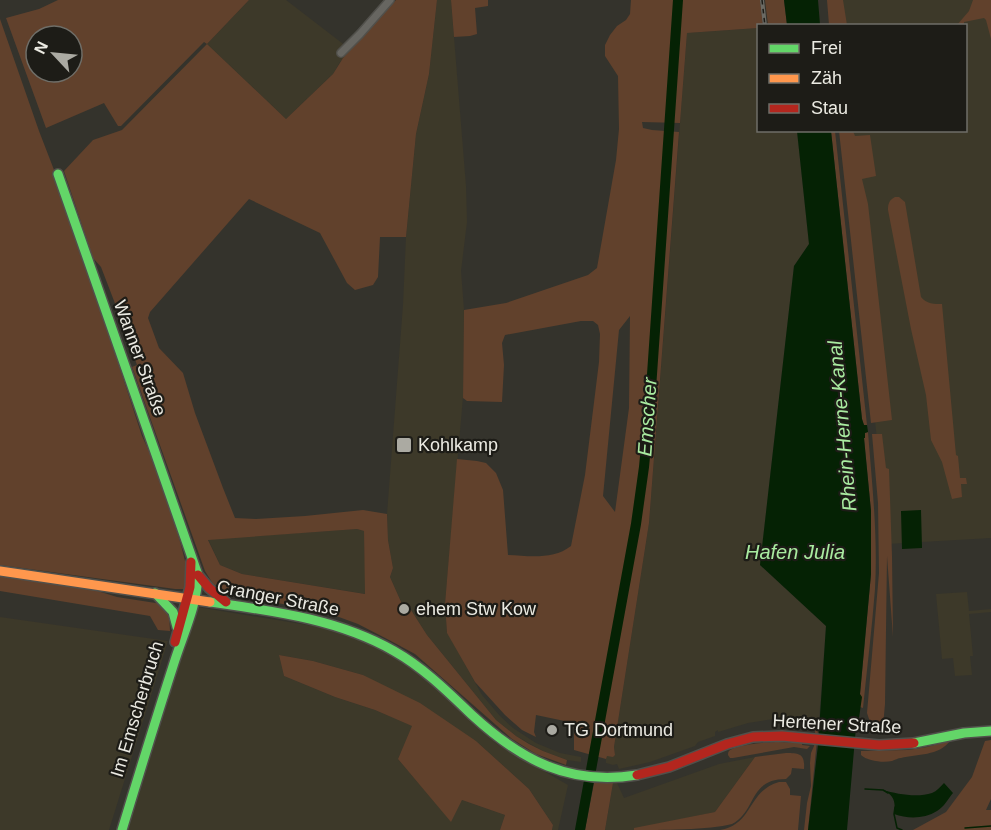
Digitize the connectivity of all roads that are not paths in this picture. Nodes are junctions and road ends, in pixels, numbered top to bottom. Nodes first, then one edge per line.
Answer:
1 (390, 0) edge
2 (341, 53) dead end
3 (58, 174) dead end
4 (191, 554) junction
5 (0, 571) edge
6 (198, 575) junction
7 (155, 593) junction
8 (191, 598) junction
9 (228, 603) junction
10 (179, 638) junction
11 (991, 731) edge
12 (609, 778) joint
13 (116, 830) edge
14 (122, 830) edge

1 - 2 street
3 - 4 main road, Wanner Straße
4 - 6 main road, Wanner Straße
4 - 8 main road, Wanner Straße
5 - 7 main road, Cranger Straße
6 - 8 main road, Wanner Straße
6 - 9 main road
7 - 8 main road, Cranger Straße
7 - 10 main road
8 - 9 main road, Cranger Straße
8 - 10 main road, Im Emscherbruch
9 - 12 main road, Cranger Straße
10 - 13 main road, Im Emscherbruch
10 - 14 main road, Im Emscherbruch
11 - 12 main road, Hertener Straße

